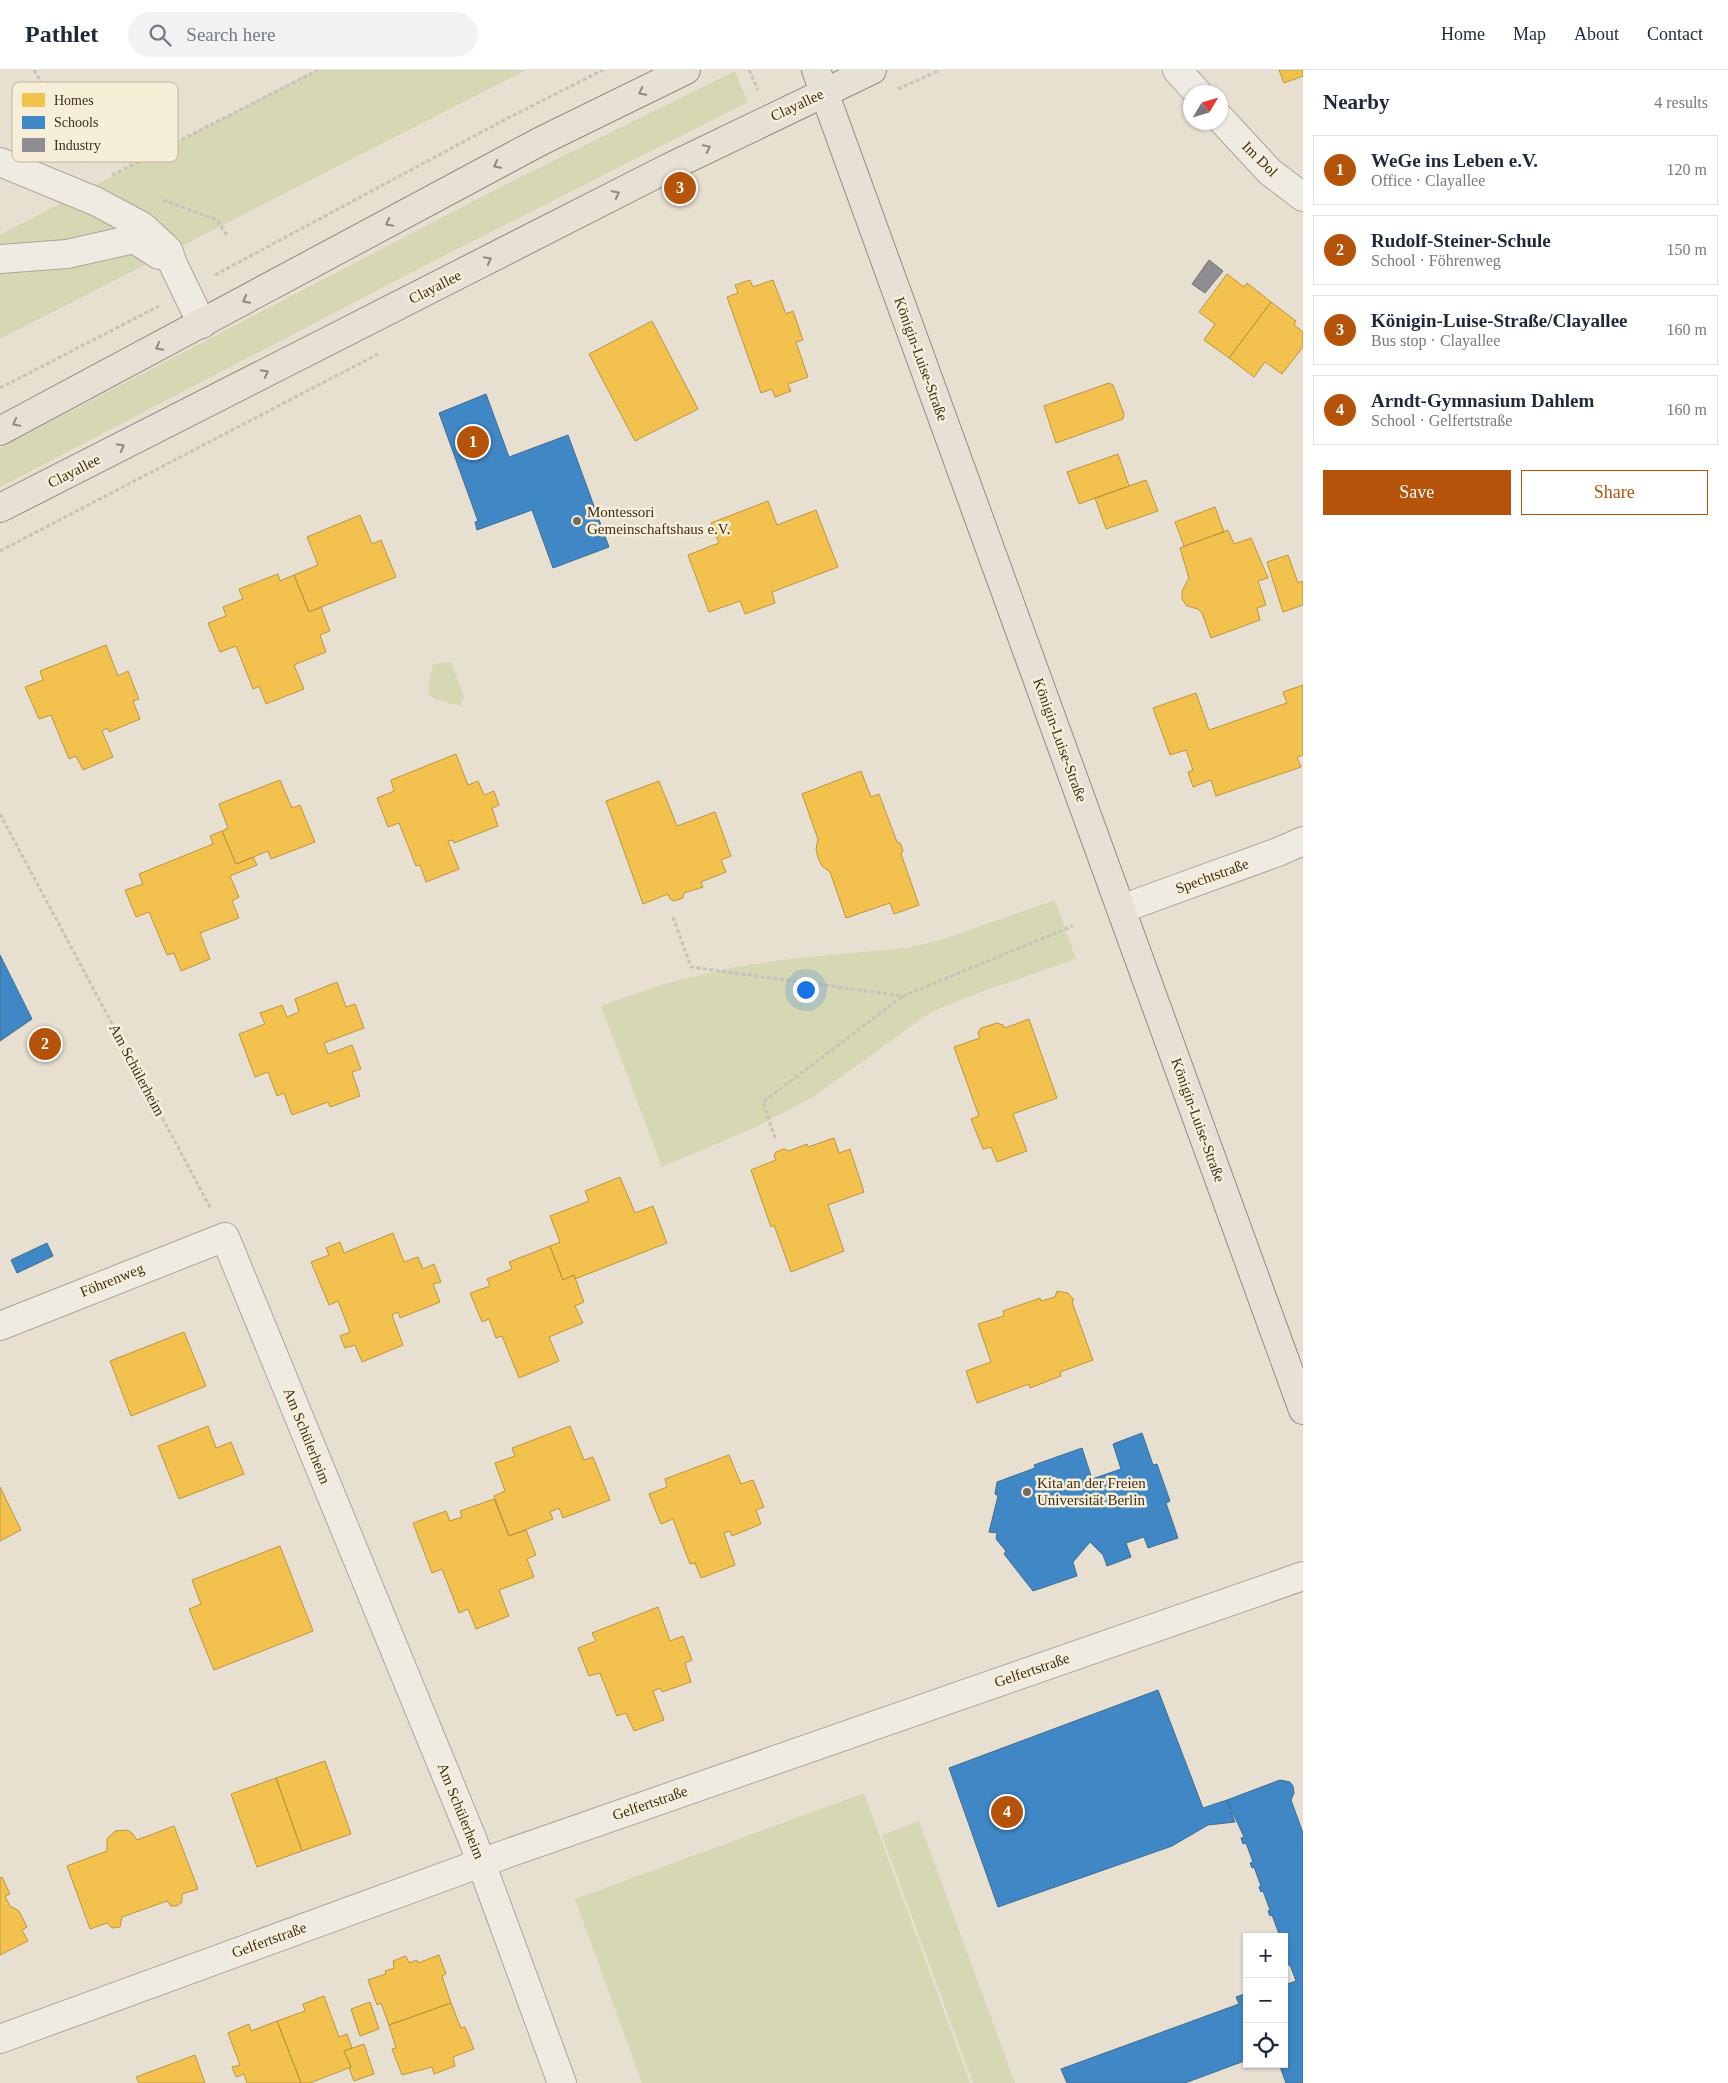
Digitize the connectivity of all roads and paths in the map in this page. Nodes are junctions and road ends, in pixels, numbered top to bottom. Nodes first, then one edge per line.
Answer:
1 (34, 70) edge
2 (318, 70) edge
3 (603, 70) edge
4 (686, 70) edge
5 (749, 70) edge
6 (872, 70) edge
7 (940, 70) edge
8 (1177, 70) edge
9 (919, 79) dead end
10 (820, 81) edge
11 (41, 82) edge
12 (1191, 85) edge
13 (760, 95) dead end
14 (1228, 127) edge
15 (178, 141) edge
16 (0, 162) edge
17 (87, 162) edge
18 (136, 162) edge
19 (89, 165) dead end
20 (104, 178) dead end
21 (1303, 197) edge
22 (0, 259) edge
23 (173, 264) junction
24 (185, 291) junction
25 (202, 324) junction
26 (0, 388) edge
27 (0, 431) edge
28 (0, 508) edge
29 (0, 814) edge
30 (1303, 841) edge
31 (1122, 909) junction
32 (673, 917) dead end
33 (1073, 926) dead end
34 (903, 996) junction
35 (775, 1138) dead end
36 (225, 1237) junction
37 (0, 1326) edge
38 (1303, 1410) edge
39 (1303, 1576) edge
40 (481, 1862) junction
41 (0, 2039) edge
42 (562, 2083) edge

1 - 11 path
2 - 15 path
3 - 24 path
4 -> 25 main road
5 - 13 path
6 - 10 main road, Clayallee
7 - 9 path
8 - 12 street
28 -> 10 main road, Clayallee
10 - 31 main road, Königin-Luise-Straße
14 - 21 street, Im Dol
16 - 23 street
17 - 19 path
18 - 20 path
22 - 23 street
23 - 24 street
24 - 25 street
24 - 26 path
25 -> 27 main road
29 - 36 path, Am Schülerheim
30 - 31 street, Spechtstraße
31 - 38 main road, Königin-Luise-Straße
32 - 34 path
33 - 34 path
34 - 35 path
36 - 37 street, Föhrenweg
36 - 40 street, Am Schülerheim
39 - 40 street, Gelfertstraße
40 - 41 street, Gelfertstraße
40 - 42 street, Am Schülerheim

